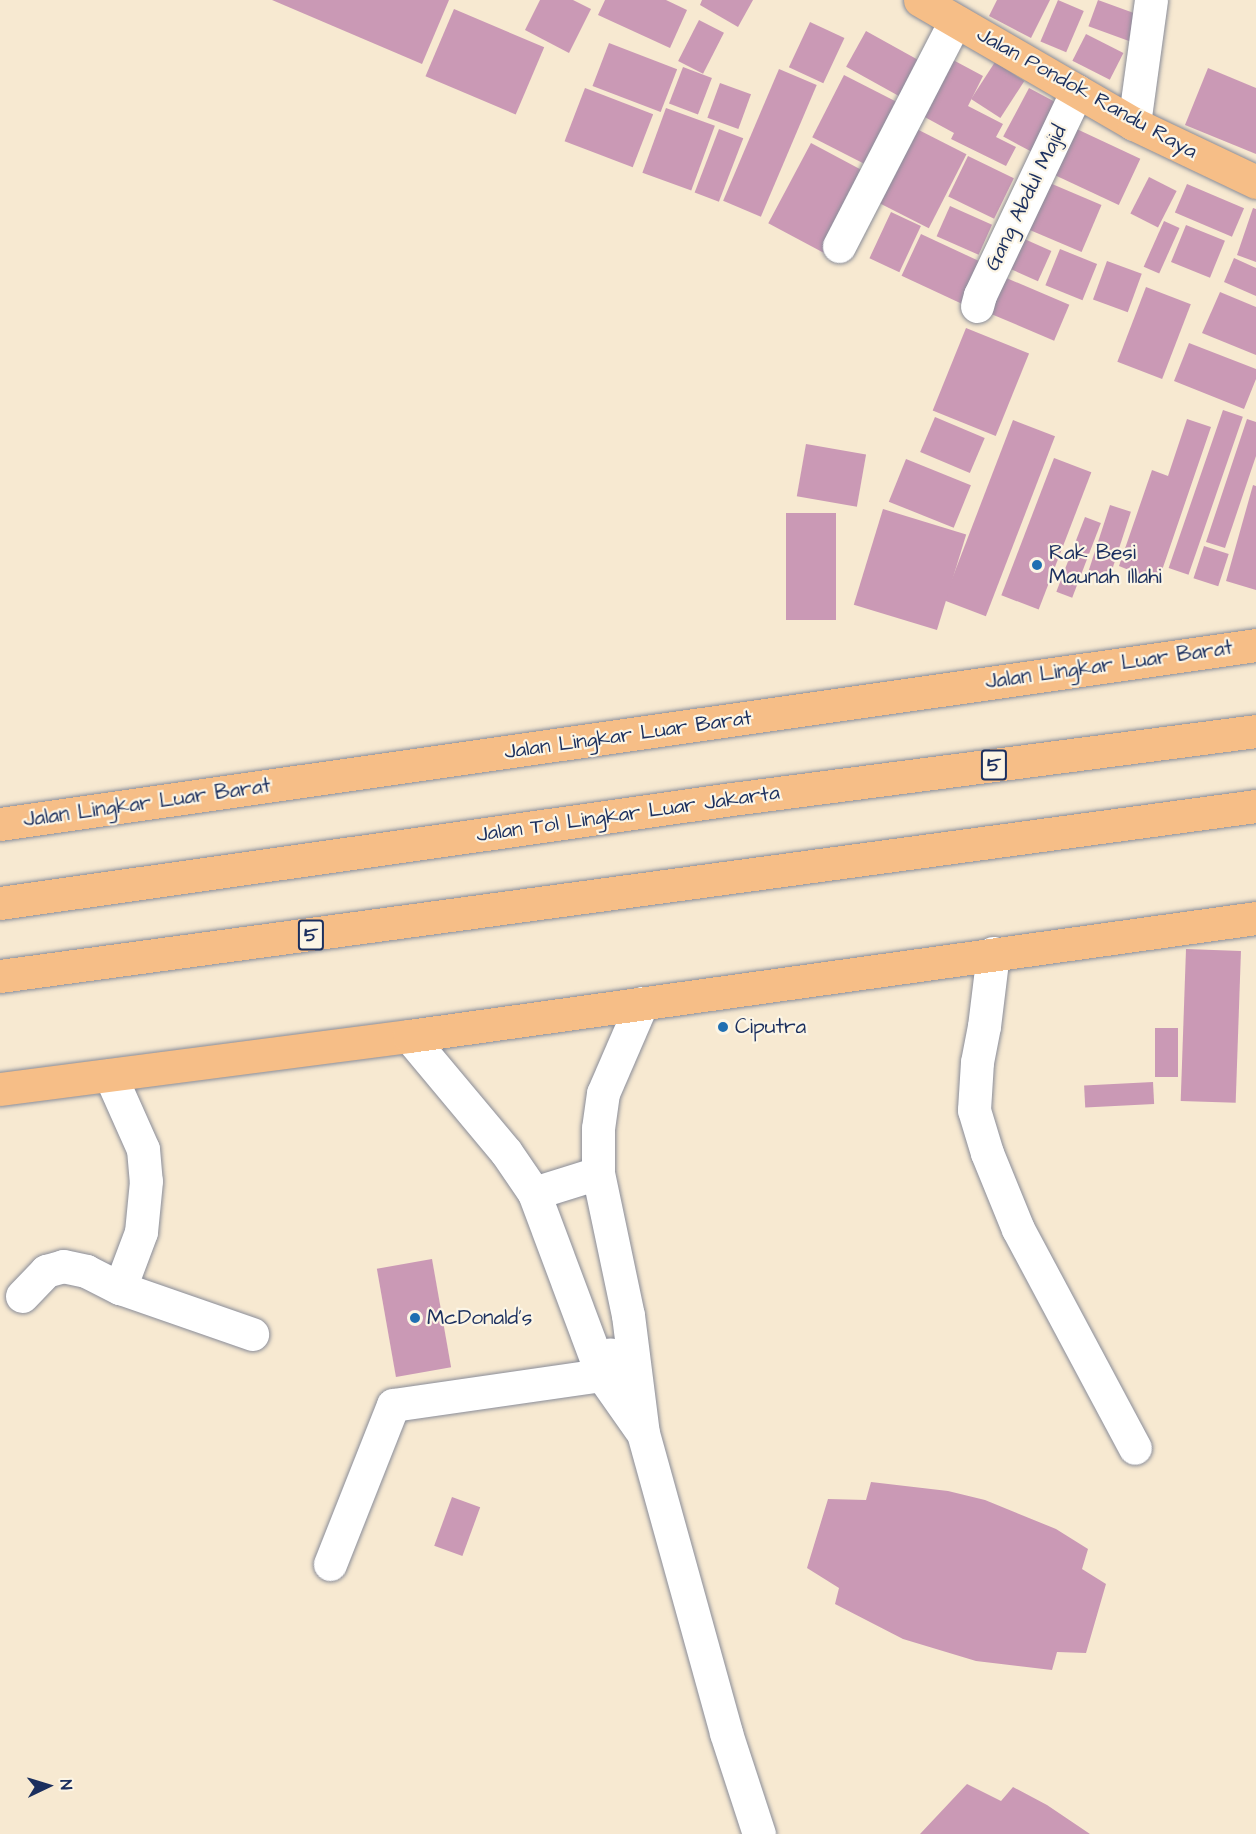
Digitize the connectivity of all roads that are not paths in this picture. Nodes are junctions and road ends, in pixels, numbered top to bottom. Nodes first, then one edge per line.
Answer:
1 (920, 0) edge
2 (1151, 0) edge
3 (955, 21) junction
4 (1077, 91) junction
5 (1134, 124) junction
6 (1256, 183) edge
7 (838, 246) dead end
8 (977, 306) dead end
9 (1256, 645) edge
10 (1256, 731) edge
11 (1256, 806) edge
12 (0, 824) edge
13 (0, 903) edge
14 (1256, 918) edge
15 (993, 953) junction
16 (0, 976) edge
17 (642, 1003) junction
18 (409, 1036) junction
19 (110, 1075) junction
20 (0, 1089) edge
21 (598, 1173) junction
22 (534, 1193) junction
23 (120, 1288) junction
24 (22, 1296) dead end
25 (628, 1315) junction
26 (252, 1334) dead end
27 (602, 1375) junction
28 (643, 1433) junction
29 (1135, 1448) dead end
30 (330, 1564) dead end
31 (759, 1834) edge

1 - 3 main road, Jalan Pondok Randu Raya
2 - 5 street
3 - 4 main road, Jalan Pondok Randu Raya
3 - 7 street
4 - 5 main road, Jalan Pondok Randu Raya
4 - 8 street, Gang Abdul Majid
5 - 6 main road, Jalan Pondok Randu Raya
9 - 12 main road, Jalan Lingkar Luar Barat
10 - 13 main road, Jalan Tol Lingkar Luar Jakarta / 5
11 - 16 main road, 5
14 - 15 main road
15 - 17 main road
15 - 29 street
17 - 18 main road
17 - 21 street
18 - 19 main road
18 - 22 street
19 - 20 main road
19 - 23 street
21 - 22 street
21 - 25 street
22 - 27 street
23 - 24 street
23 - 26 street
25 - 27 street
25 - 28 street
27 - 28 street
27 - 30 street
28 - 31 street

